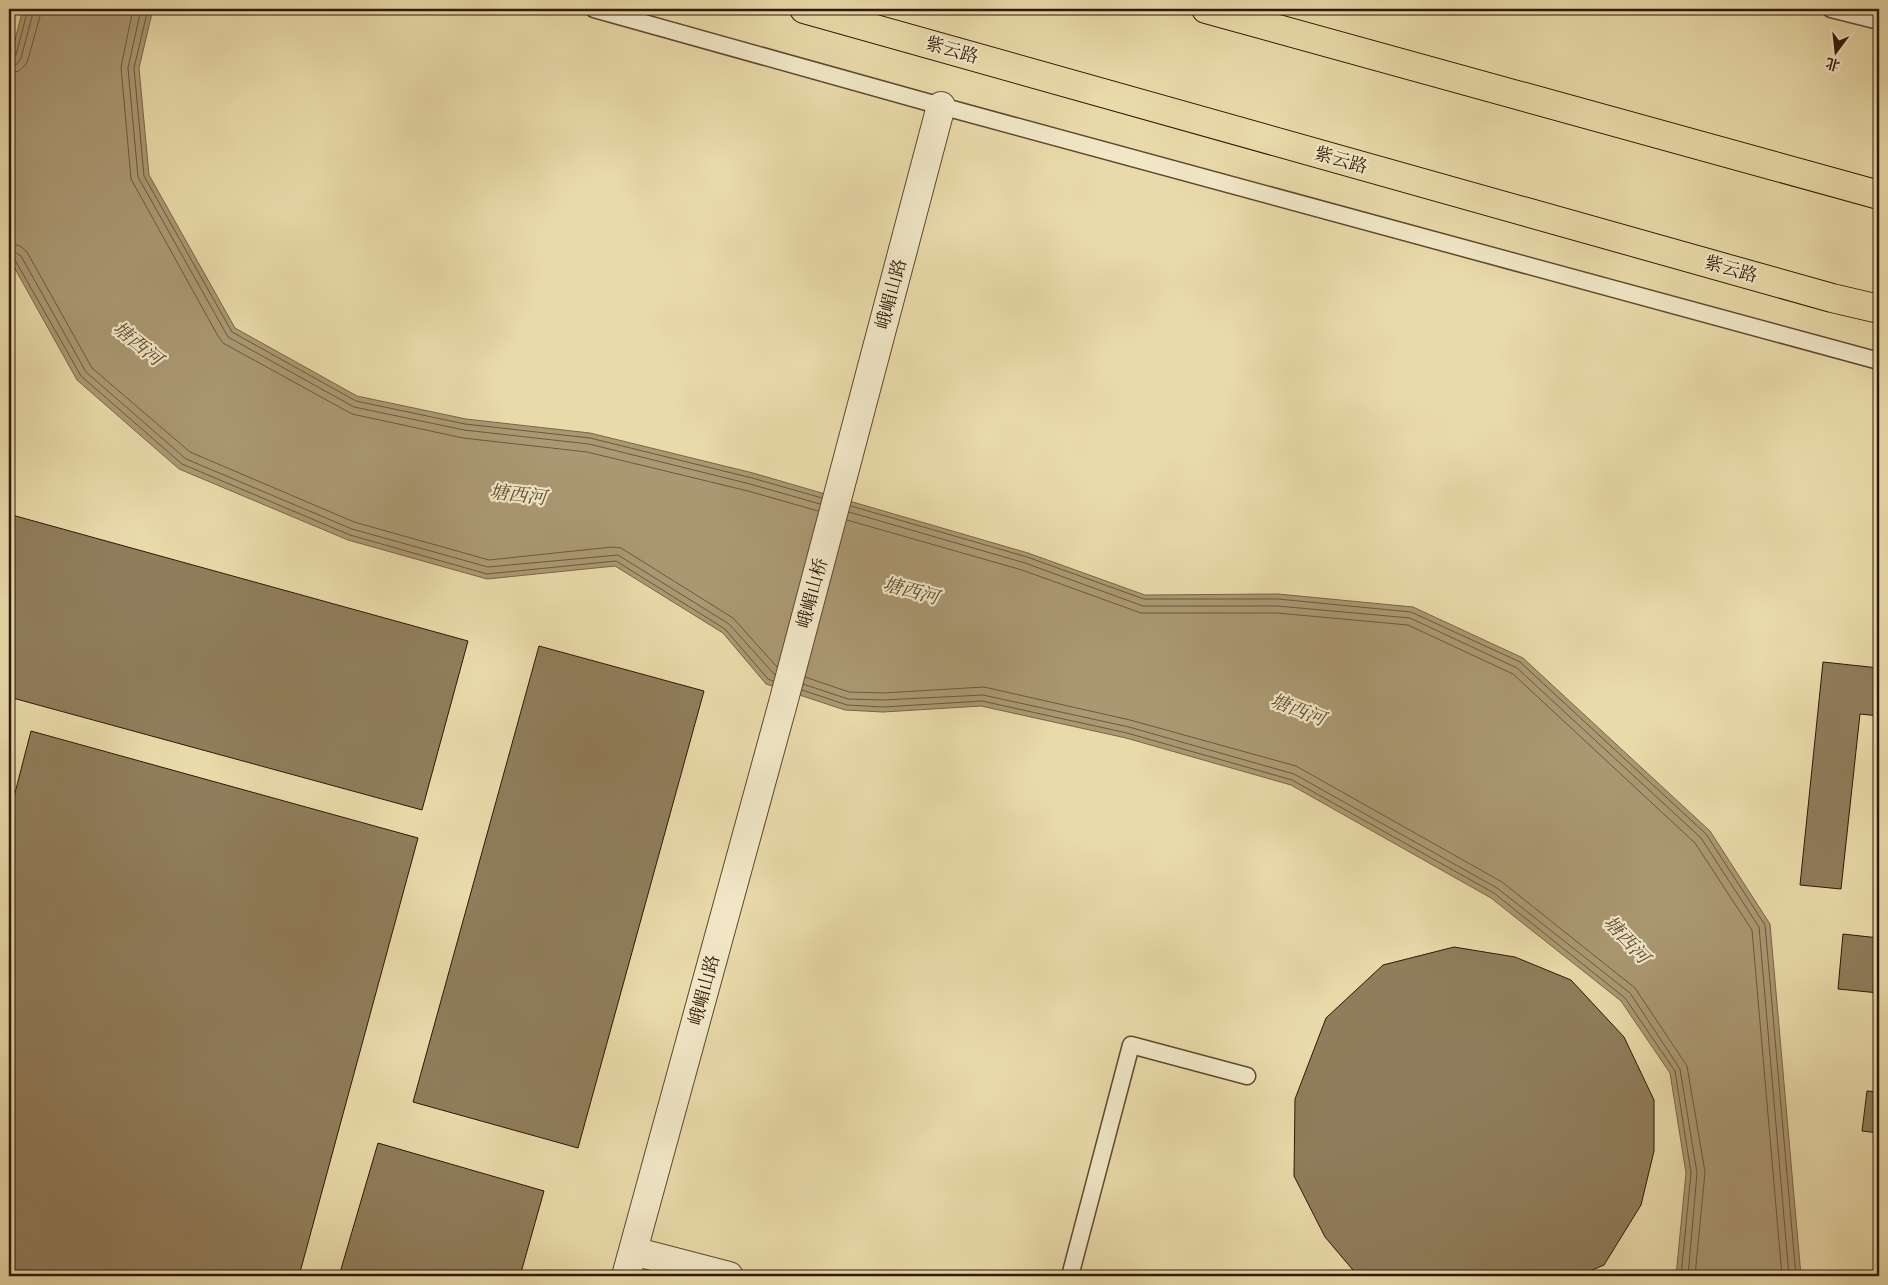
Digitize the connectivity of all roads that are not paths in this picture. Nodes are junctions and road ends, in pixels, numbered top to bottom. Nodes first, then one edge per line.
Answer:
1 (594, 9) edge
2 (804, 9) edge
3 (1206, 9) edge
4 (1831, 9) edge
5 (1879, 21) edge
6 (941, 106) junction
7 (1879, 195) edge
8 (1879, 309) edge
9 (1879, 361) edge
10 (840, 483) joint
11 (783, 703) joint
12 (1246, 1076) dead end
13 (630, 1264) edge
14 (729, 1276) edge
15 (1070, 1276) edge

1 - 6 lane
2 - 8 main road, 紫云路
3 - 7 main road
4 - 5 lane
6 - 9 lane
6 - 10 street, 峨嵋山路
10 - 11 street, 峨嵋山桥
11 - 13 street, 峨嵋山路
12 - 15 lane
13 - 14 street

